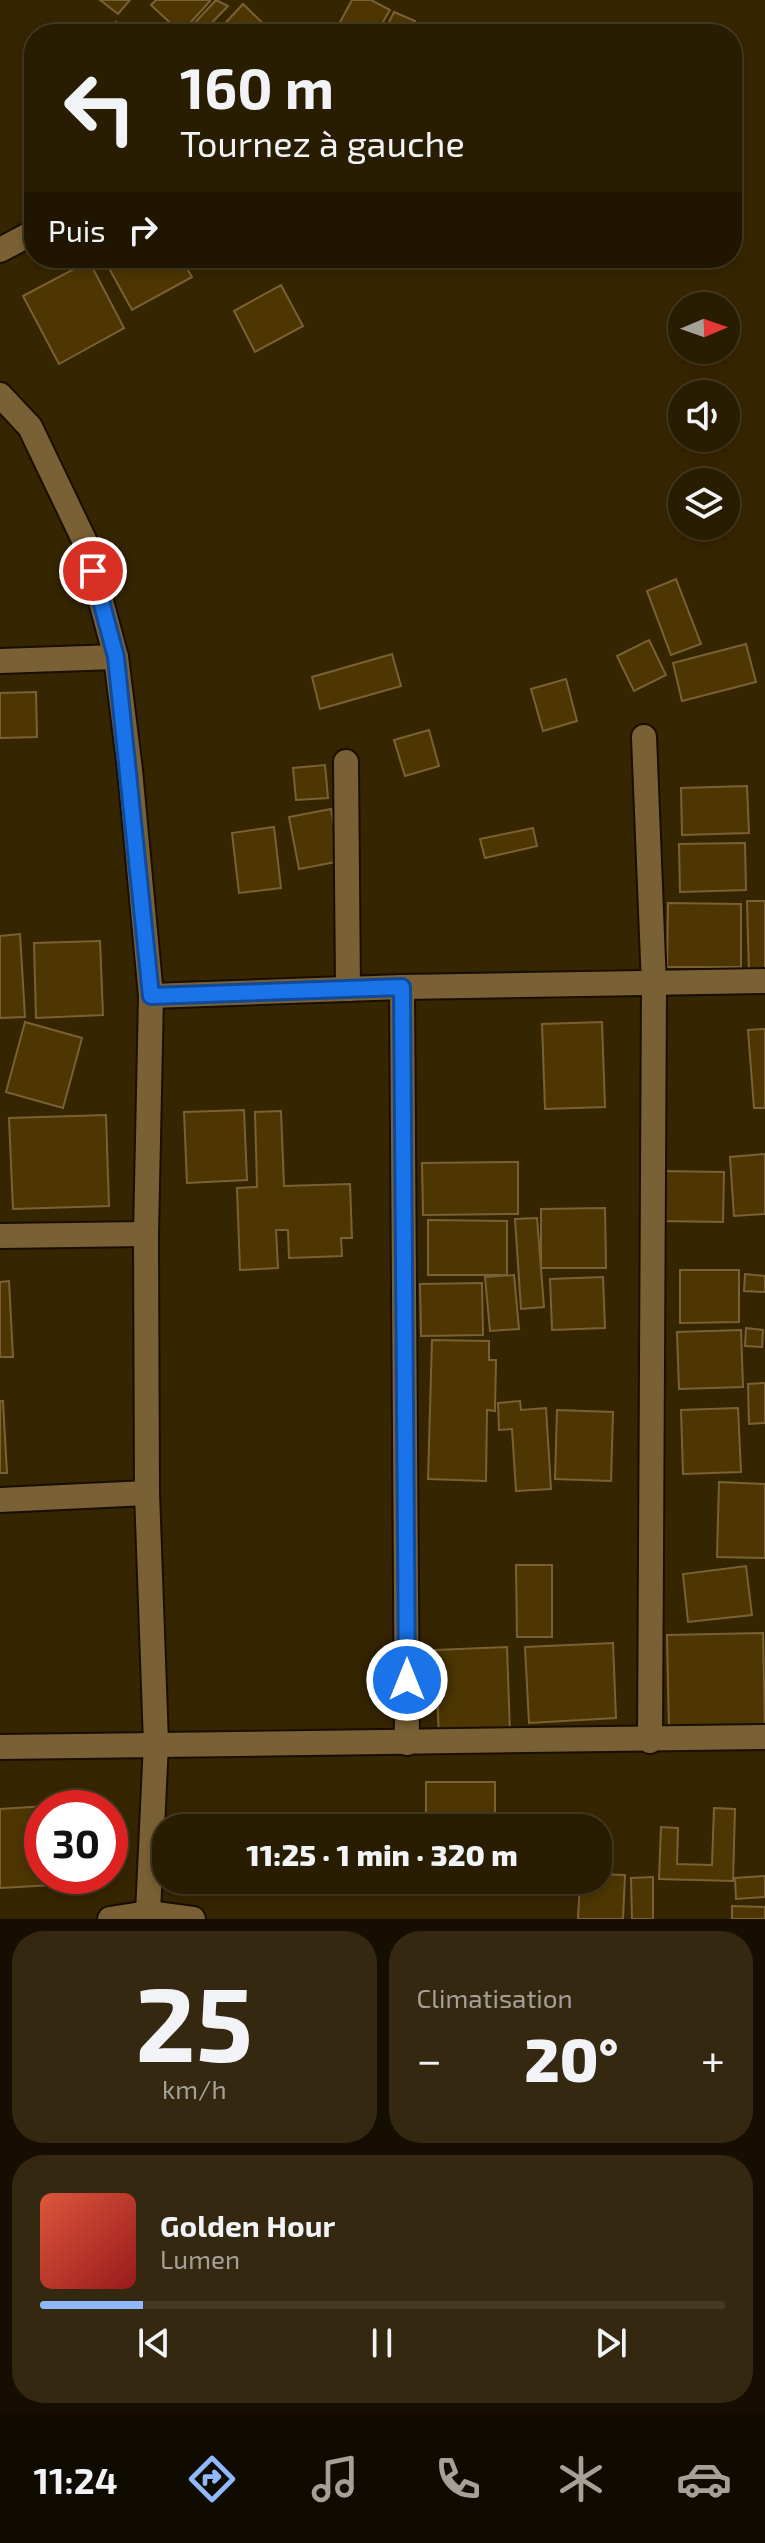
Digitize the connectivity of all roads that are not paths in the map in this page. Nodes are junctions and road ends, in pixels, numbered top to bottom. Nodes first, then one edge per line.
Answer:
1 (24, 237) edge
2 (0, 250) edge
3 (0, 395) edge
4 (116, 657) junction
5 (0, 661) edge
6 (644, 737) dead end
7 (346, 762) dead end
8 (765, 981) edge
9 (654, 985) junction
10 (402, 987) junction
11 (348, 989) junction
12 (151, 996) junction
13 (146, 1234) junction
14 (0, 1236) edge
15 (147, 1493) junction
16 (0, 1500) edge
17 (765, 1737) edge
18 (650, 1741) junction
19 (156, 1743) junction
20 (407, 1743) junction
21 (0, 1747) edge
22 (148, 1913) junction
23 (110, 1919) edge
24 (193, 1919) edge

1 - 2 street
3 - 4 street
4 - 5 street
4 - 12 street
6 - 9 street
7 - 11 street
8 - 9 street
9 - 10 street
9 - 18 street
10 - 11 street
10 - 20 street
11 - 12 street
12 - 13 street
13 - 14 street
13 - 15 street
15 - 16 street
15 - 19 street
17 - 18 street
18 - 20 street
19 - 20 street
19 - 21 street
19 - 22 street
22 - 23 street
22 - 24 street

